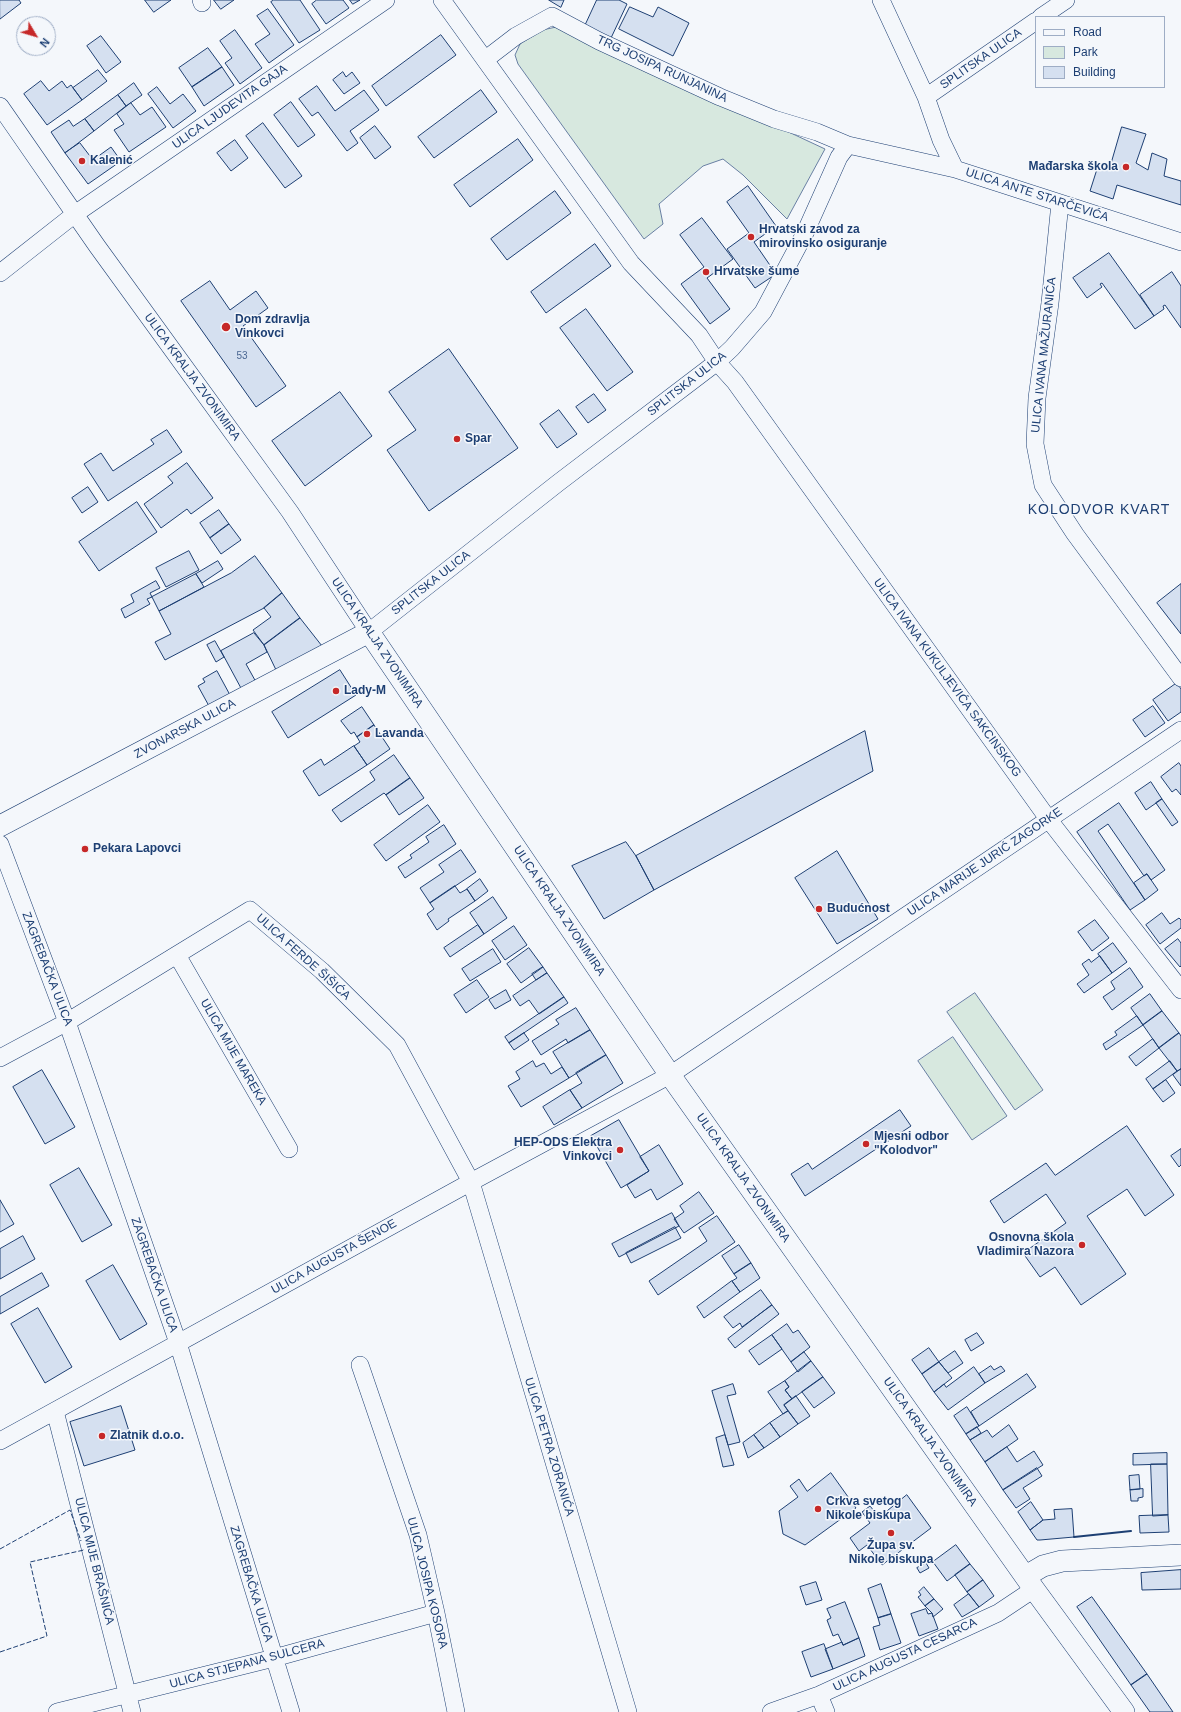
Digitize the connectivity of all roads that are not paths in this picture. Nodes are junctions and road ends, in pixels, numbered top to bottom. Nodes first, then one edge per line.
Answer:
1 (386, 0) edge
2 (442, 0) edge
3 (881, 0) edge
4 (1066, 0) edge
5 (1043, 16) edge
6 (1035, 22) edge
7 (486, 59) junction
8 (926, 97) junction
9 (0, 106) edge
10 (848, 145) junction
11 (955, 169) junction
12 (1060, 202) junction
13 (75, 214) junction
14 (1181, 242) edge
15 (0, 274) edge
16 (717, 362) junction
17 (369, 632) junction
18 (1181, 678) edge
19 (1181, 730) edge
20 (1049, 820) junction
21 (0, 826) edge
22 (0, 844) edge
23 (177, 955) junction
24 (1181, 990) edge
25 (67, 1022) junction
26 (0, 1058) edge
27 (670, 1075) junction
28 (289, 1149) dead end
29 (471, 1182) junction
30 (178, 1344) junction
31 (360, 1365) dead end
32 (55, 1411) junction
33 (0, 1441) edge
34 (1181, 1555) edge
35 (1030, 1583) junction
36 (436, 1613) junction
37 (274, 1658) junction
38 (819, 1694) junction
39 (128, 1695) junction
40 (57, 1712) edge
41 (132, 1712) edge
42 (291, 1712) edge
43 (456, 1712) edge
44 (628, 1712) edge
45 (771, 1712) edge
46 (826, 1712) edge
47 (1124, 1712) edge

1 - 13 street, ULICA LJUDEVITA GAJA
2 - 7 street
3 - 8 street, ULICA ANTE STARČEVIĆA
4 - 5 street
6 - 8 street, SPLITSKA ULICA
7 - 10 street, TRG JOSIPA RUNJANINA
7 - 16 street
8 - 11 street, ULICA ANTE STARČEVIĆA
9 - 13 street, ULICA KRALJA ZVONIMIRA
10 - 11 street
10 - 16 street, SPLITSKA ULICA
11 - 12 street, ULICA ANTE STARČEVIĆA
12 - 14 street, ULICA ANTE STARČEVIĆA
12 - 18 street, ULICA IVANA MAŽURANIĆA
13 - 15 street, ULICA LJUDEVITA GAJA
13 - 17 street, ULICA KRALJA ZVONIMIRA
16 - 17 street, SPLITSKA ULICA
16 - 20 street, ULICA IVANA KUKULJEVIĆA SAKCINSKOG
17 - 21 main road, ZVONARSKA ULICA
17 - 27 main road, ULICA KRALJA ZVONIMIRA
19 - 20 street, ULICA MARIJE JURIĆ ZAGORKE
20 - 24 street, ULICA IVANA KUKULJEVIĆA SAKCINSKOG
20 - 27 street, ULICA MARIJE JURIĆ ZAGORKE
22 - 25 street, ZAGREBAČKA ULICA
23 - 25 street, ULICA FERDE ŠIŠIĆA
23 - 28 street, ULICA MIJE MAREKA
23 - 29 street, ULICA FERDE ŠIŠIĆA
25 - 26 street, ULICA FERDE ŠIŠIĆA
25 - 30 street, ZAGREBAČKA ULICA
27 - 29 street, ULICA AUGUSTA ŠENOE
27 - 35 main road, ULICA KRALJA ZVONIMIRA
29 - 30 street, ULICA AUGUSTA ŠENOE
29 - 44 street, ULICA PETRA ZORANIĆA
30 - 32 street, ULICA AUGUSTA ŠENOE
30 - 37 street, ZAGREBAČKA ULICA
31 - 36 street, ULICA JOSIPA KOSORA
32 - 33 street, ULICA AUGUSTA ŠENOE
32 - 39 street, ULICA MIJE BRAŠNIĆA
34 - 35 main road
35 - 38 street, ULICA AUGUSTA CESARCA
35 - 47 main road, ULICA KRALJA ZVONIMIRA
36 - 37 street, ULICA STJEPANA SULCERA
36 - 43 street, ULICA JOSIPA KOSORA
37 - 39 street, ULICA STJEPANA SULCERA
37 - 42 street, ZAGREBAČKA ULICA
38 - 45 street, ULICA AUGUSTA CESARCA
38 - 46 street
39 - 40 street, ULICA STJEPANA SULCERA
39 - 41 street, ULICA MIJE BRAŠNIĆA

